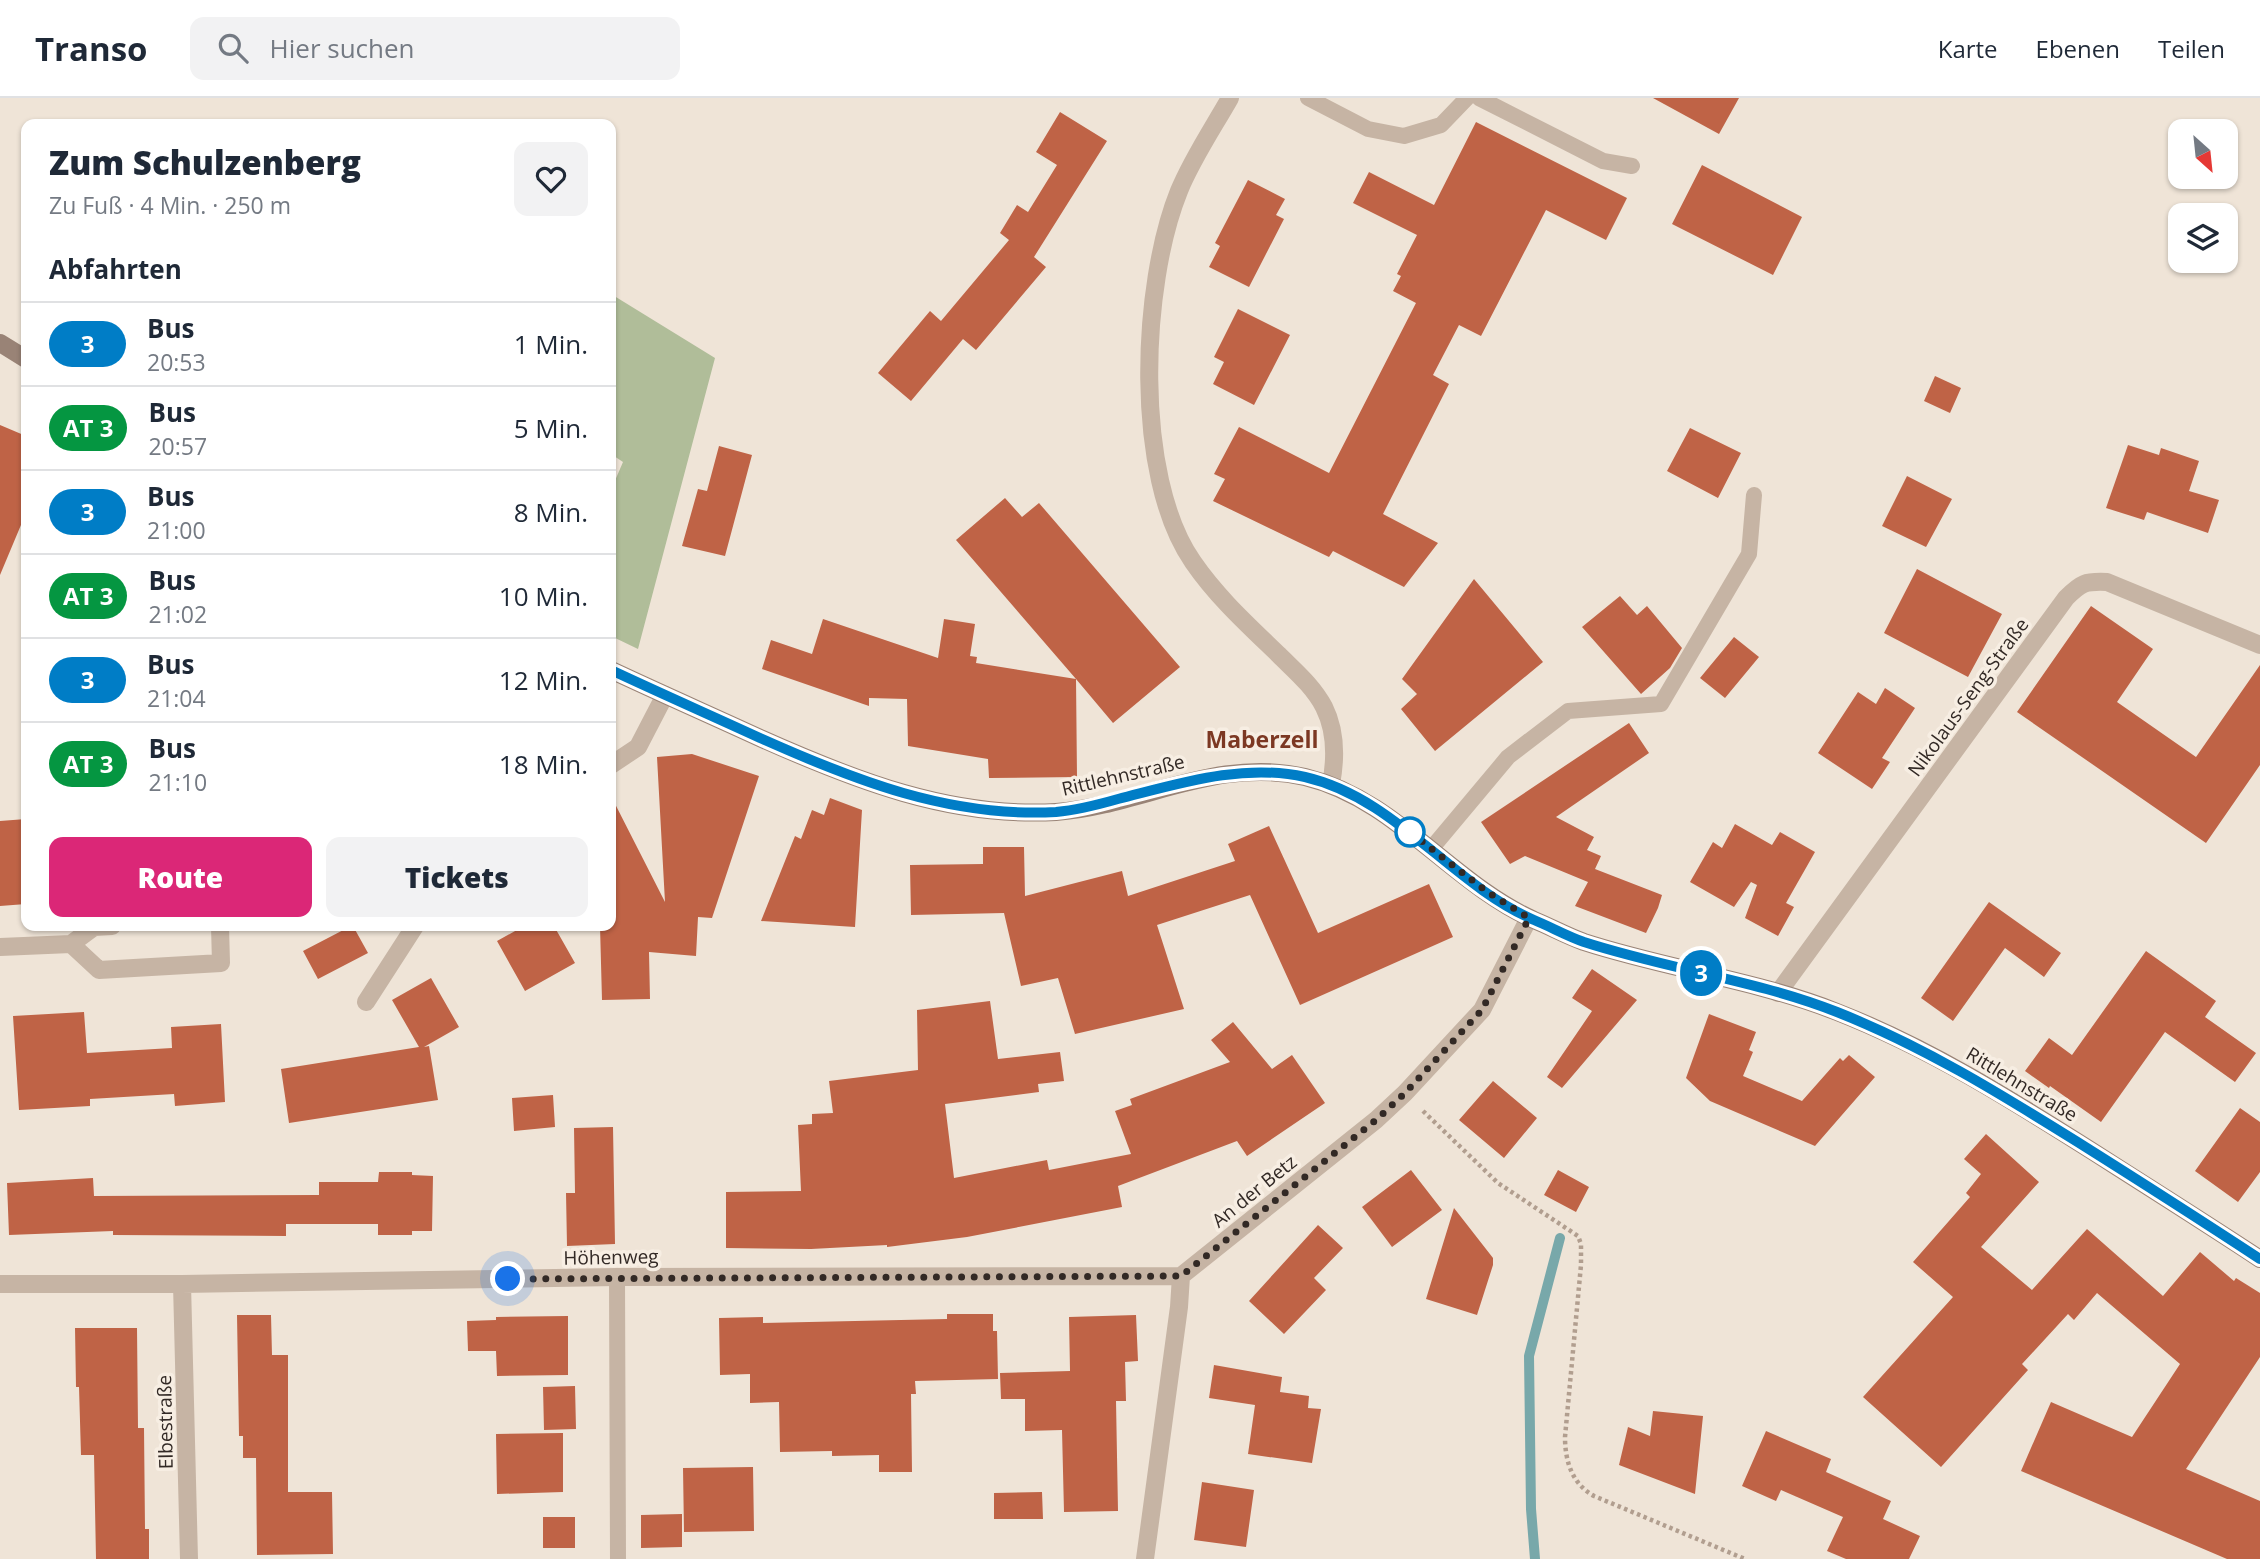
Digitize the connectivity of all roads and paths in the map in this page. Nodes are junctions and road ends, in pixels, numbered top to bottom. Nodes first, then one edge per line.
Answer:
1 (1230, 98) edge
2 (1308, 98) edge
3 (1467, 98) edge
4 (1479, 98) edge
5 (1632, 166) dead end
6 (0, 343) edge
7 (21, 356) edge
8 (1754, 495) dead end
9 (2260, 645) edge
10 (616, 672) edge
11 (665, 695) junction
12 (616, 762) edge
13 (1331, 784) junction
14 (1431, 849) junction
15 (1529, 918) junction
16 (89, 931) edge
17 (220, 931) edge
18 (412, 931) edge
19 (71, 944) junction
20 (0, 947) edge
21 (1779, 993) junction
22 (366, 1002) dead end
23 (1422, 1109) dead end
24 (2260, 1259) edge
25 (1181, 1276) junction
26 (617, 1277) junction
27 (0, 1284) edge
28 (182, 1284) junction
29 (1734, 1558) edge
30 (189, 1559) edge
31 (618, 1559) edge
32 (1145, 1559) edge
33 (1745, 1559) edge

1 - 13 street
2 - 3 lane
4 - 5 lane
6 - 7 street
8 - 14 lane
9 - 21 street, Nikolaus-Seng-Straße
10 - 11 street, Rittlehnstraße
11 - 12 street
11 - 13 street, Rittlehnstraße
13 - 14 street, Rittlehnstraße
14 - 15 street, Rittlehnstraße
15 - 21 street, Rittlehnstraße
15 - 25 street, An der Betz
16 - 19 street
17 - 19 street
18 - 22 street
19 - 20 street
21 - 24 street, Rittlehnstraße
23 - 29 path
25 - 26 street, Höhenweg
25 - 32 street
26 - 28 street, Höhenweg
26 - 31 lane
27 - 28 street, Höhenweg
28 - 30 street, Elbestraße
29 - 33 path

